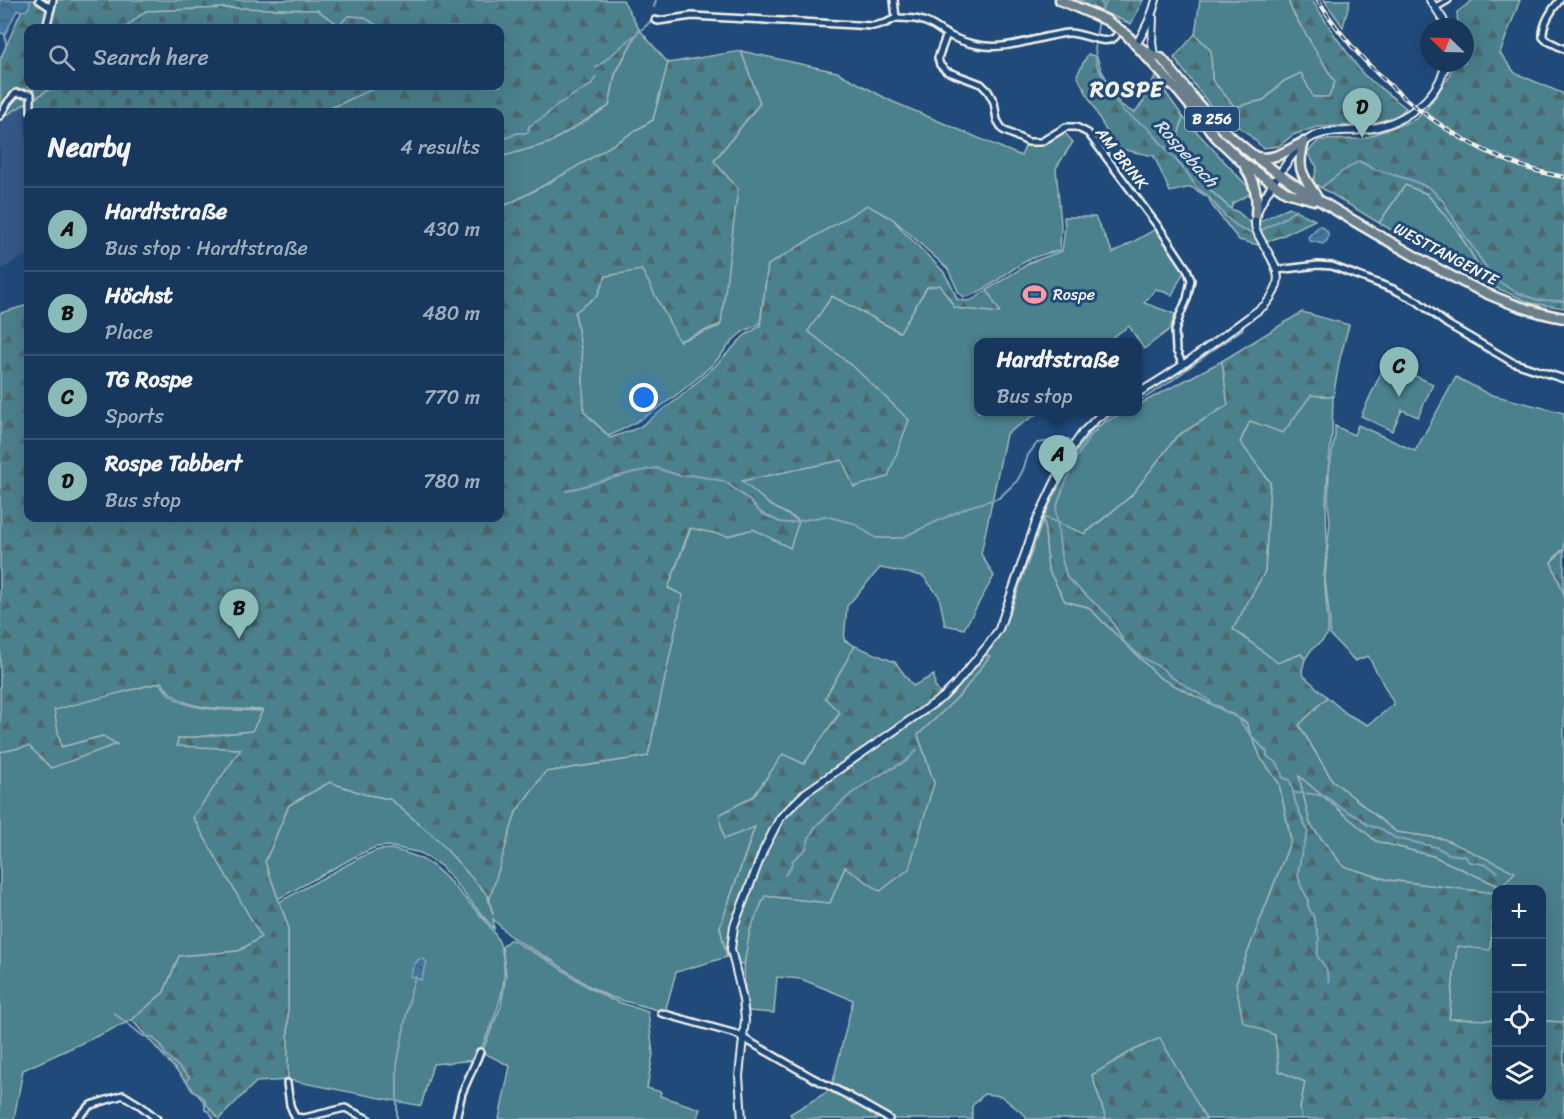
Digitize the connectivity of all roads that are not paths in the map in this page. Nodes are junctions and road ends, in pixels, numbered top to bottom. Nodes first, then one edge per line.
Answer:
1 (39, 0) edge
2 (53, 0) edge
3 (894, 0) edge
4 (1060, 0) edge
5 (1156, 0) edge
6 (1430, 0) edge
7 (1448, 0) edge
8 (1560, 0) edge
9 (1436, 7) junction
10 (51, 8) junction
11 (1153, 12) junction
12 (896, 18) junction
13 (1442, 18) edge
14 (655, 20) dead end
15 (47, 24) edge
16 (947, 34) junction
17 (1116, 36) dead end
18 (1136, 45) junction
19 (1564, 49) edge
20 (1154, 56) junction
21 (1444, 72) edge
22 (32, 90) edge
23 (31, 94) junction
24 (31, 108) edge
25 (0, 116) edge
26 (1304, 142) junction
27 (1253, 156) junction
28 (1242, 162) junction
29 (1279, 174) junction
30 (1273, 184) junction
31 (1320, 202) junction
32 (1256, 214) junction
33 (1277, 270) junction
34 (1564, 318) edge
35 (1183, 365) junction
36 (1564, 379) edge
37 (1142, 390) edge
38 (1099, 416) edge
39 (661, 1013) dead end
40 (744, 1038) junction
41 (480, 1052) dead end
42 (287, 1083) dead end
43 (76, 1119) edge
44 (157, 1119) edge
45 (368, 1119) edge
46 (456, 1119) edge
47 (742, 1119) edge
48 (889, 1119) edge

1 - 10 street
2 - 10 street
3 - 12 street
4 - 18 main road, WESTTANGENTE / B 256
5 - 11 street
6 - 9 street
7 - 9 street
8 - 19 street
9 - 13 street
10 - 15 street
11 - 18 street
11 - 20 street
12 - 14 street
12 - 16 street
16 - 17 street
16 - 35 street, AM BRINK
18 - 20 main road, WESTTANGENTE / B 256
18 - 28 main road, WESTTANGENTE / B 256
20 - 27 main road, WESTTANGENTE / B 256
21 - 26 street
22 - 23 street
23 - 24 street
23 - 25 street
26 - 27 main road
26 - 29 street
26 - 31 main road, B 256
27 - 29 main road, WESTTANGENTE / B 256
28 - 30 main road, WESTTANGENTE / B 256
28 - 32 main road, B 256
29 - 30 street
29 - 31 main road, WESTTANGENTE / B 256
30 - 31 main road, WESTTANGENTE / B 256
30 - 32 street
31 - 34 main road, WESTTANGENTE / B 256
32 - 33 street
33 - 35 street
33 - 36 street
35 - 37 street
38 - 40 street
39 - 40 street
40 - 47 street
40 - 48 street
41 - 46 street
42 - 45 street
43 - 44 street

